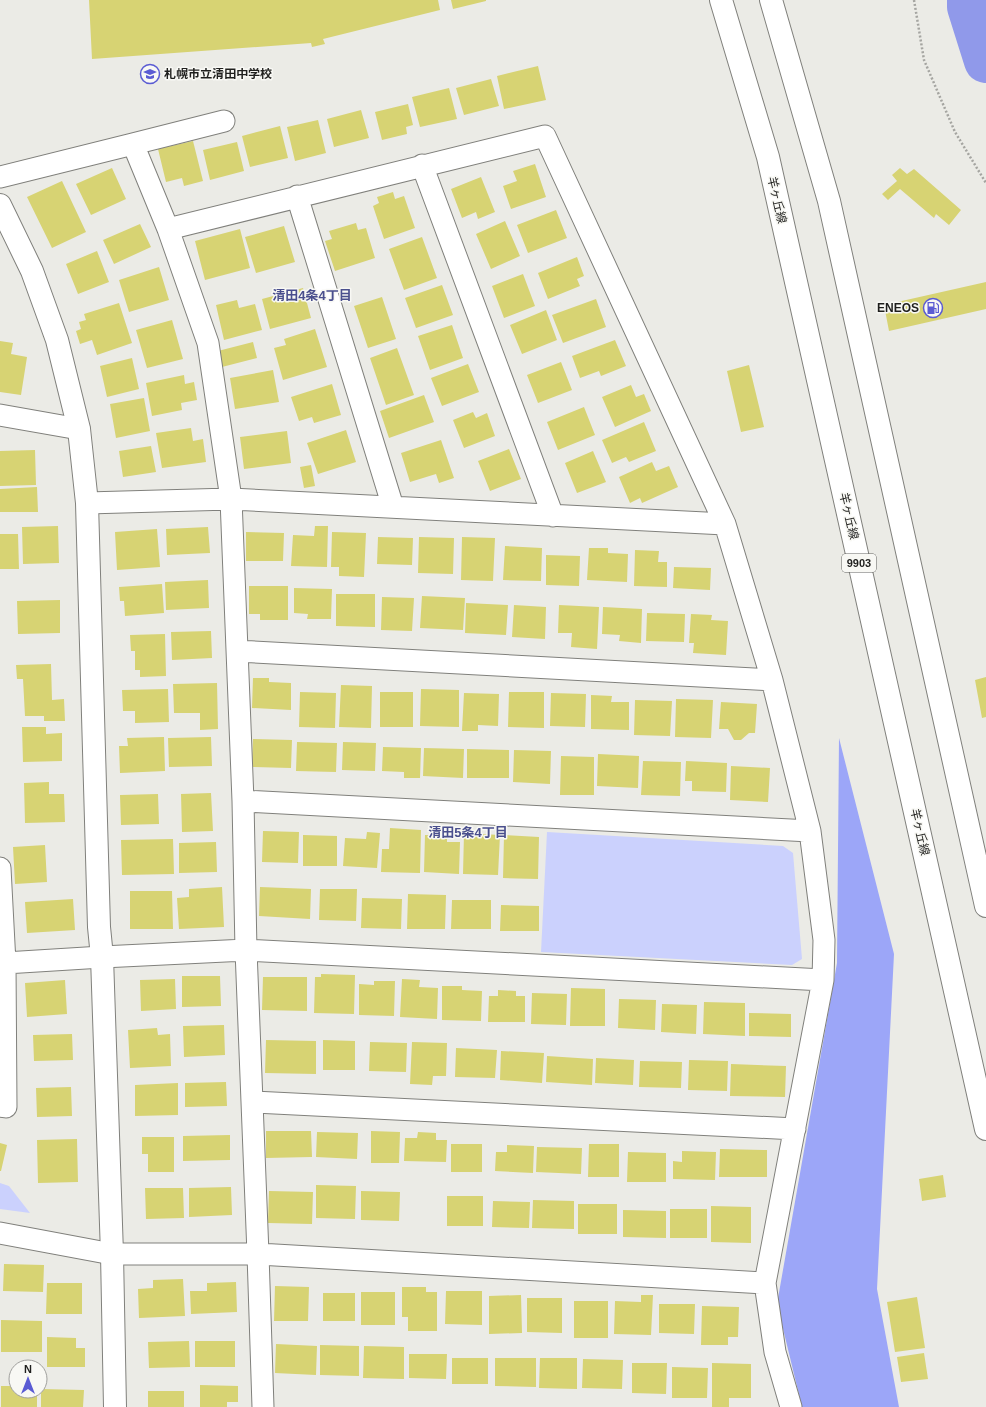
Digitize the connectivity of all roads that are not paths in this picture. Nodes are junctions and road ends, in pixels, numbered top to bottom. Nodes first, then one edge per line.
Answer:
1 (721, 0) edge
2 (771, 0) edge
3 (224, 121) dead end
4 (133, 144) junction
5 (422, 165) junction
6 (0, 177) edge
7 (297, 196) junction
8 (0, 205) edge
9 (168, 229) junction
10 (0, 415) edge
11 (79, 429) junction
12 (231, 499) junction
13 (87, 503) junction
14 (394, 507) junction
15 (553, 516) junction
16 (725, 524) junction
17 (237, 651) junction
18 (772, 680) junction
19 (243, 801) junction
20 (810, 831) junction
21 (0, 868) edge
22 (986, 906) edge
23 (246, 950) junction
24 (102, 957) junction
25 (2, 963) edge
26 (823, 980) junction
27 (253, 1102) junction
28 (0, 1106) edge
29 (795, 1129) junction
30 (986, 1129) edge
31 (0, 1233) edge
32 (112, 1254) junction
33 (258, 1254) junction
34 (765, 1282) junction
35 (115, 1407) edge
36 (263, 1407) edge
37 (791, 1407) edge

1 - 30 main road, 羊ヶ丘線 / 9903
2 - 22 main road
3 - 4 street
4 - 6 street
4 - 9 street
5 - 7 street
5 - 15 street
5 - 16 street
7 - 9 street
7 - 14 street
8 - 11 main road
9 - 12 street
10 - 11 street
11 - 13 main road
12 - 13 street
12 - 14 street
12 - 17 street
13 - 24 main road
14 - 15 street
15 - 16 street
16 - 18 street
17 - 18 street
17 - 19 street
18 - 20 street
19 - 20 street
19 - 23 street
20 - 26 street
21 - 25 street
23 - 24 street
23 - 26 street
23 - 27 street
24 - 25 street
24 - 32 main road
25 - 28 street
26 - 29 street
27 - 29 street
27 - 33 street
29 - 34 street
31 - 32 street
32 - 33 street
32 - 35 main road
33 - 34 street
33 - 36 street
34 - 37 street

